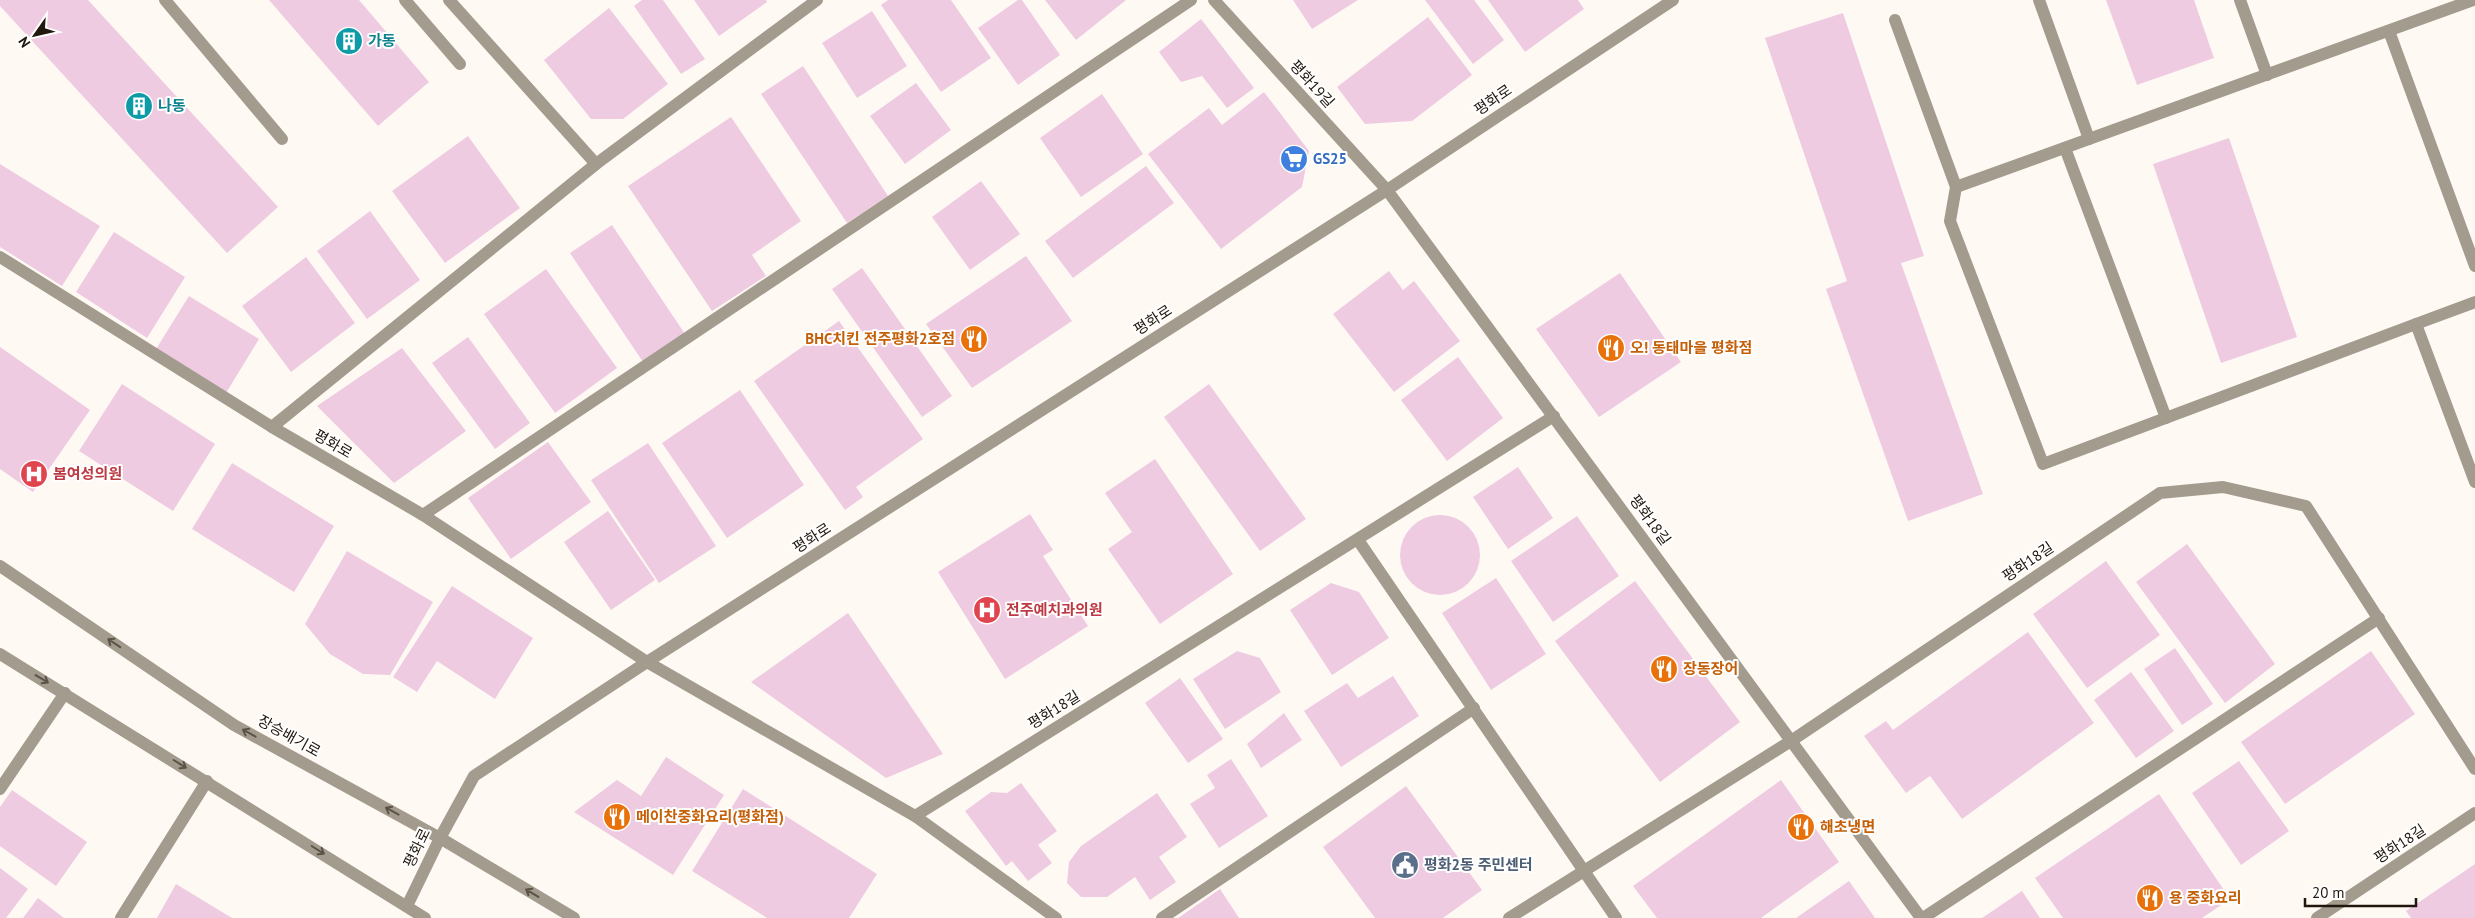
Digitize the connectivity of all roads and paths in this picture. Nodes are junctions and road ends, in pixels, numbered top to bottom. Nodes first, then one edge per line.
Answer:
1 (165, 0) edge
2 (405, 0) edge
3 (449, 0) edge
4 (817, 0) edge
5 (1191, 0) edge
6 (1214, 0) edge
7 (1673, 0) edge
8 (2039, 0) edge
9 (2240, 0) edge
10 (2473, 0) edge
11 (1895, 20) dead end
12 (2389, 31) junction
13 (460, 64) dead end
14 (2267, 75) junction
15 (282, 139) dead end
16 (2089, 139) junction
17 (2065, 148) junction
18 (596, 164) junction
19 (1956, 187) junction
20 (1387, 190) junction
21 (0, 258) edge
22 (2475, 266) edge
23 (2475, 302) edge
24 (2416, 324) junction
25 (1554, 416) junction
26 (2166, 418) junction
27 (272, 427) junction
28 (2475, 482) edge
29 (423, 515) junction
30 (1358, 540) junction
31 (0, 566) edge
32 (2379, 618) junction
33 (0, 654) edge
34 (647, 662) junction
35 (65, 693) junction
36 (1474, 708) junction
37 (1791, 741) junction
38 (2475, 769) edge
39 (207, 781) junction
40 (0, 789) edge
41 (2475, 814) edge
42 (915, 816) junction
43 (440, 838) junction
44 (1585, 871) junction
45 (407, 906) junction
46 (120, 918) edge
47 (425, 918) edge
48 (574, 918) edge
49 (1056, 918) edge
50 (1162, 918) edge
51 (1509, 918) edge
52 (1616, 918) edge
53 (1922, 918) edge
54 (2317, 918) edge

1 - 15 street
2 - 13 street
3 - 18 street
4 - 18 street
5 - 29 street
6 - 20 street, 평화19길
7 - 20 street, 평화로
8 - 16 street
9 - 14 street
10 - 12 street
11 - 19 street
12 - 14 street
12 - 22 street
14 - 16 street
16 - 17 street
17 - 19 street
17 - 26 street
18 - 27 street
19 - 26 street
20 - 25 street, 평화18길
20 - 34 street, 평화로
21 - 27 street, 평화로
23 - 24 street
24 - 26 street
24 - 28 street
25 - 30 street, 평화18길
25 - 37 street, 평화18길
27 - 29 street, 평화로
29 - 34 street, 평화로
30 - 36 street
30 - 42 street, 평화18길
43 -> 31 street, 장승배기로
32 - 37 street, 평화18길
32 - 38 street
32 - 53 street, 평화18길
33 -> 35 street
34 - 42 street, 평화로
34 - 43 street, 평화로
35 -> 39 street
35 - 40 street
36 - 44 street
36 - 50 street
37 - 44 street, 평화18길
37 - 53 street, 평화18길
39 -> 45 street
39 - 46 street
41 - 54 street, 평화18길
42 - 49 street
43 - 45 street, 평화로
48 -> 43 street, 장승배기로
44 - 51 street, 평화18길
44 - 52 street
45 - 47 street

